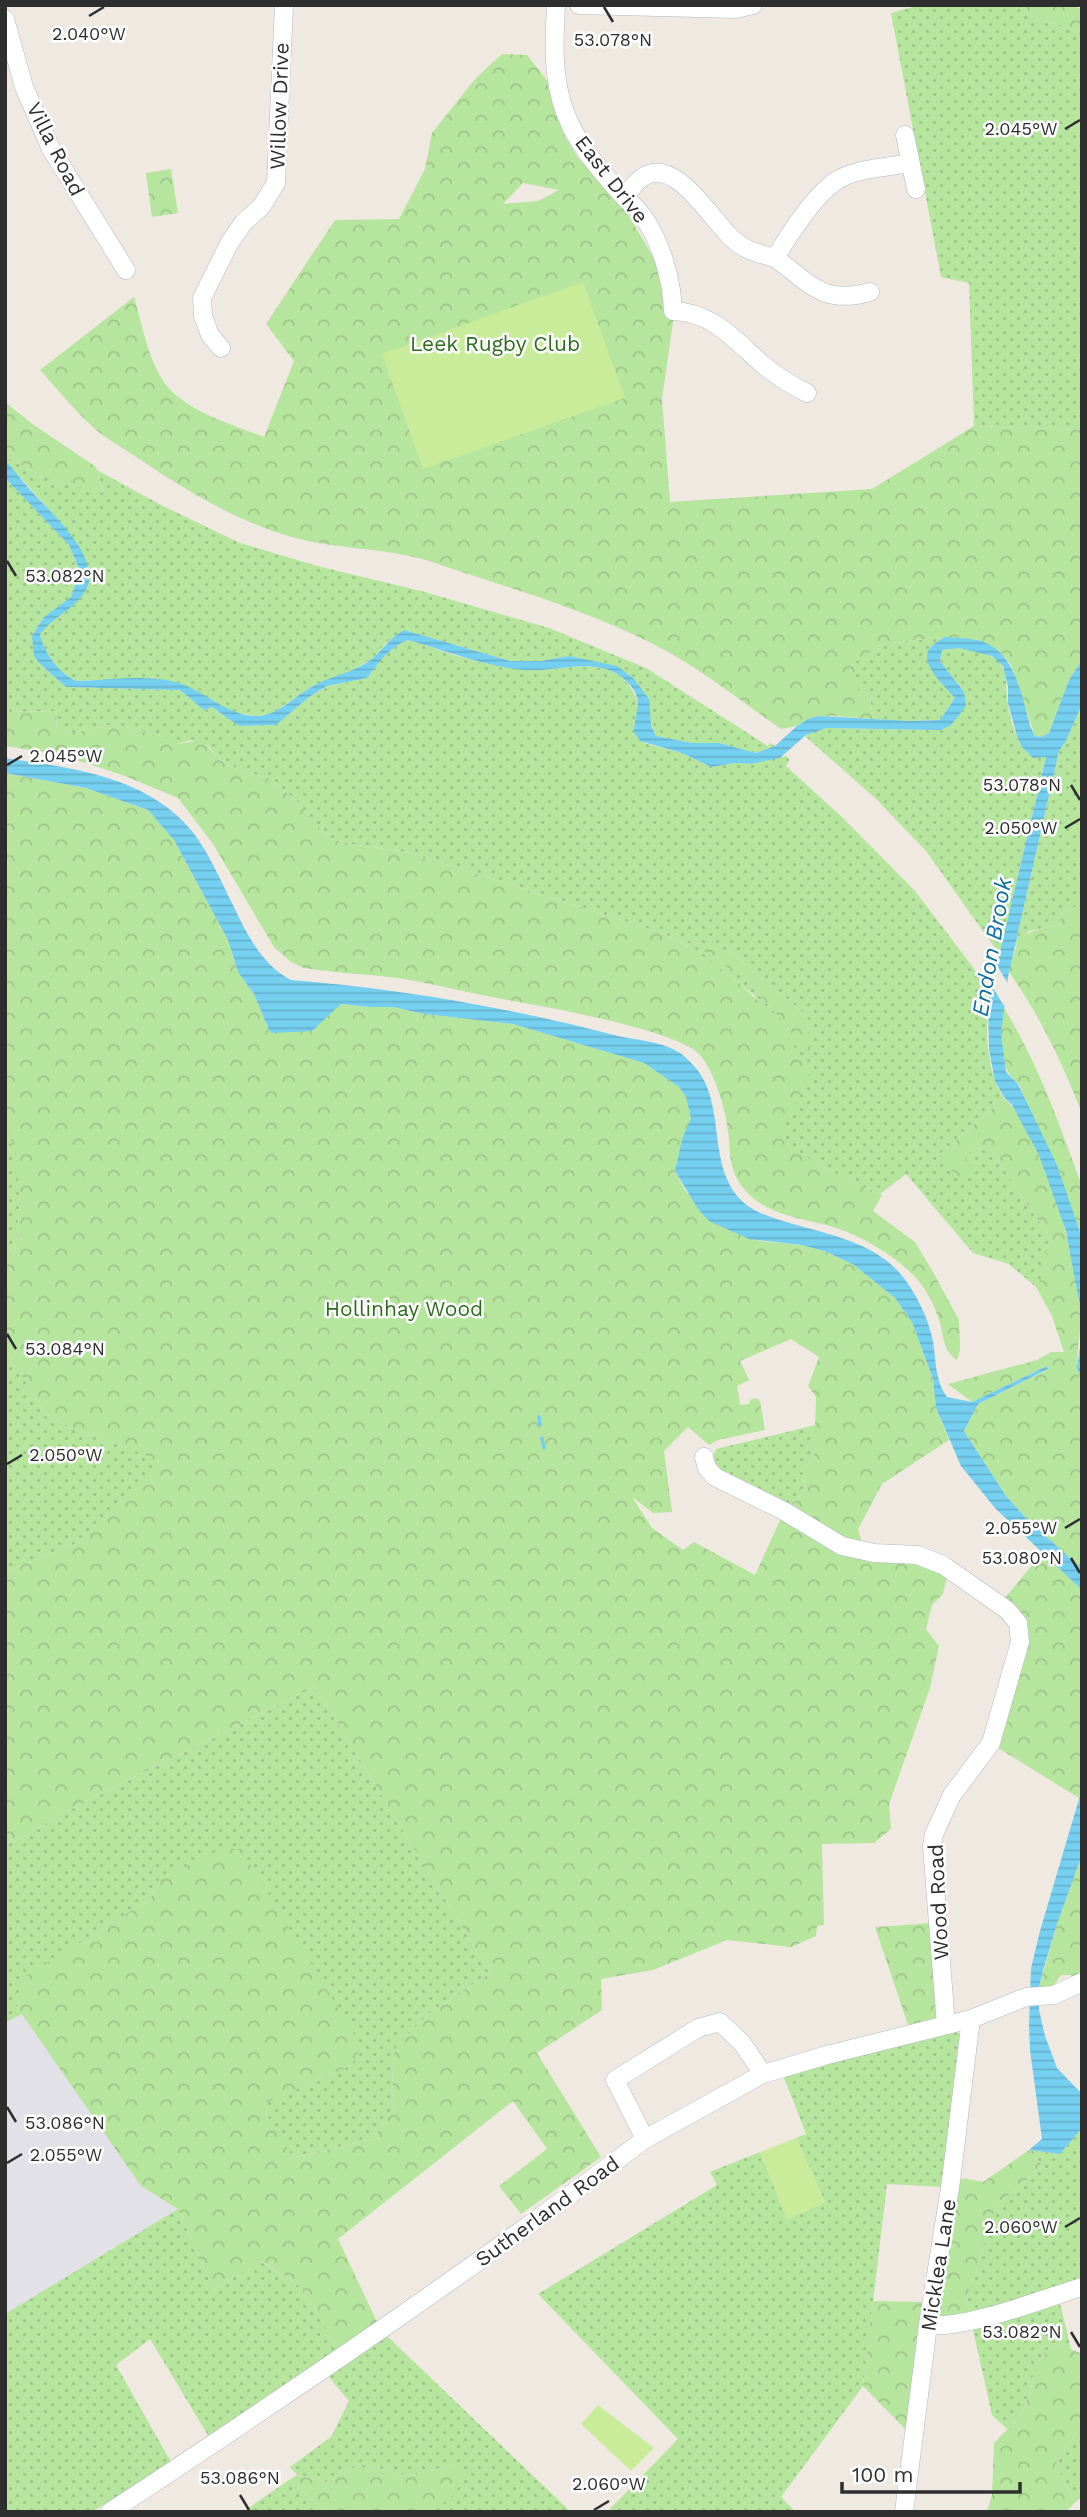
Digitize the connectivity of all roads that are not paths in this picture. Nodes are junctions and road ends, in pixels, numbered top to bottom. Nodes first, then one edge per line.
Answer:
1 (284, 5) edge
2 (556, 5) edge
3 (579, 5) edge
4 (753, 5) edge
5 (5, 19) edge
6 (905, 135) dead end
7 (910, 163) junction
8 (916, 189) dead end
9 (624, 197) junction
10 (775, 258) junction
11 (126, 270) dead end
12 (870, 292) dead end
13 (221, 348) dead end
14 (807, 393) dead end
15 (704, 1457) dead end
16 (1082, 1982) edge
17 (971, 2019) junction
18 (946, 2025) junction
19 (764, 2074) junction
20 (645, 2139) junction
21 (1082, 2287) edge
22 (928, 2325) junction
23 (110, 2512) edge
24 (904, 2512) edge

1 - 13 street, Willow Drive
2 - 9 street, East Drive
3 - 4 street
5 - 11 street, Villa Road
6 - 7 street
7 - 8 street
7 - 10 street
9 - 10 street
9 - 14 street, East Drive
10 - 12 street
15 - 18 street, Wood Road
16 - 17 street, Sutherland Road
17 - 18 street, Sutherland Road
17 - 22 street, Micklea Lane
18 - 19 street, Sutherland Road
19 - 20 street, Sutherland Road
19 - 20 street
20 - 23 street, Sutherland Road
21 - 22 street
22 - 24 street, Micklea Lane

